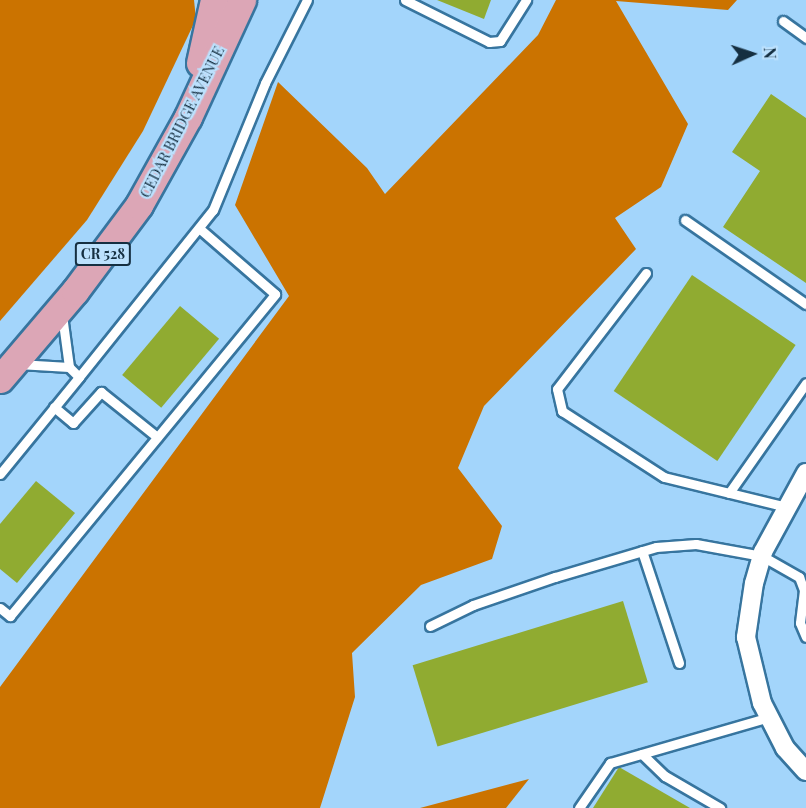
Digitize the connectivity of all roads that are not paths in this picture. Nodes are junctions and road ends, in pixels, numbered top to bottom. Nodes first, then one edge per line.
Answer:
1 (214, 0) edge
2 (242, 0) edge
3 (307, 0) edge
4 (405, 0) edge
5 (526, 0) edge
6 (783, 21) dead end
7 (806, 38) edge
8 (188, 117) junction
9 (684, 220) dead end
10 (200, 229) junction
11 (646, 273) dead end
12 (806, 304) edge
13 (61, 307) junction
14 (69, 368) junction
15 (7, 371) edge
16 (79, 377) junction
17 (806, 383) edge
18 (54, 407) junction
19 (157, 437) junction
20 (806, 473) edge
21 (0, 474) edge
22 (729, 493) junction
23 (787, 507) junction
24 (642, 551) junction
25 (762, 556) junction
26 (0, 608) edge
27 (430, 626) dead end
28 (806, 637) edge
29 (679, 663) dead end
30 (769, 717) junction
31 (642, 754) junction
32 (806, 771) edge
33 (579, 808) edge
34 (720, 808) edge

1 - 8 main road
2 - 8 main road, CEDAR BRIDGE AVENUE / CR 528
3 - 10 lane
4 - 5 lane
6 - 7 lane
8 - 13 main road, CEDAR BRIDGE AVENUE / CR 528
9 - 12 lane
10 - 16 lane
10 - 19 lane
11 - 22 lane
13 - 14 lane
13 - 15 main road, CEDAR BRIDGE AVENUE / CR 528
14 - 15 lane
14 - 16 lane
16 - 18 lane
17 - 22 lane
18 - 19 lane
18 - 21 lane
19 - 26 lane
20 - 23 street
22 - 23 lane
23 - 25 street
24 - 25 lane
24 - 27 lane
24 - 29 lane
25 - 28 lane
25 - 30 street
30 - 31 lane
30 - 32 street
31 - 33 lane
31 - 34 lane

